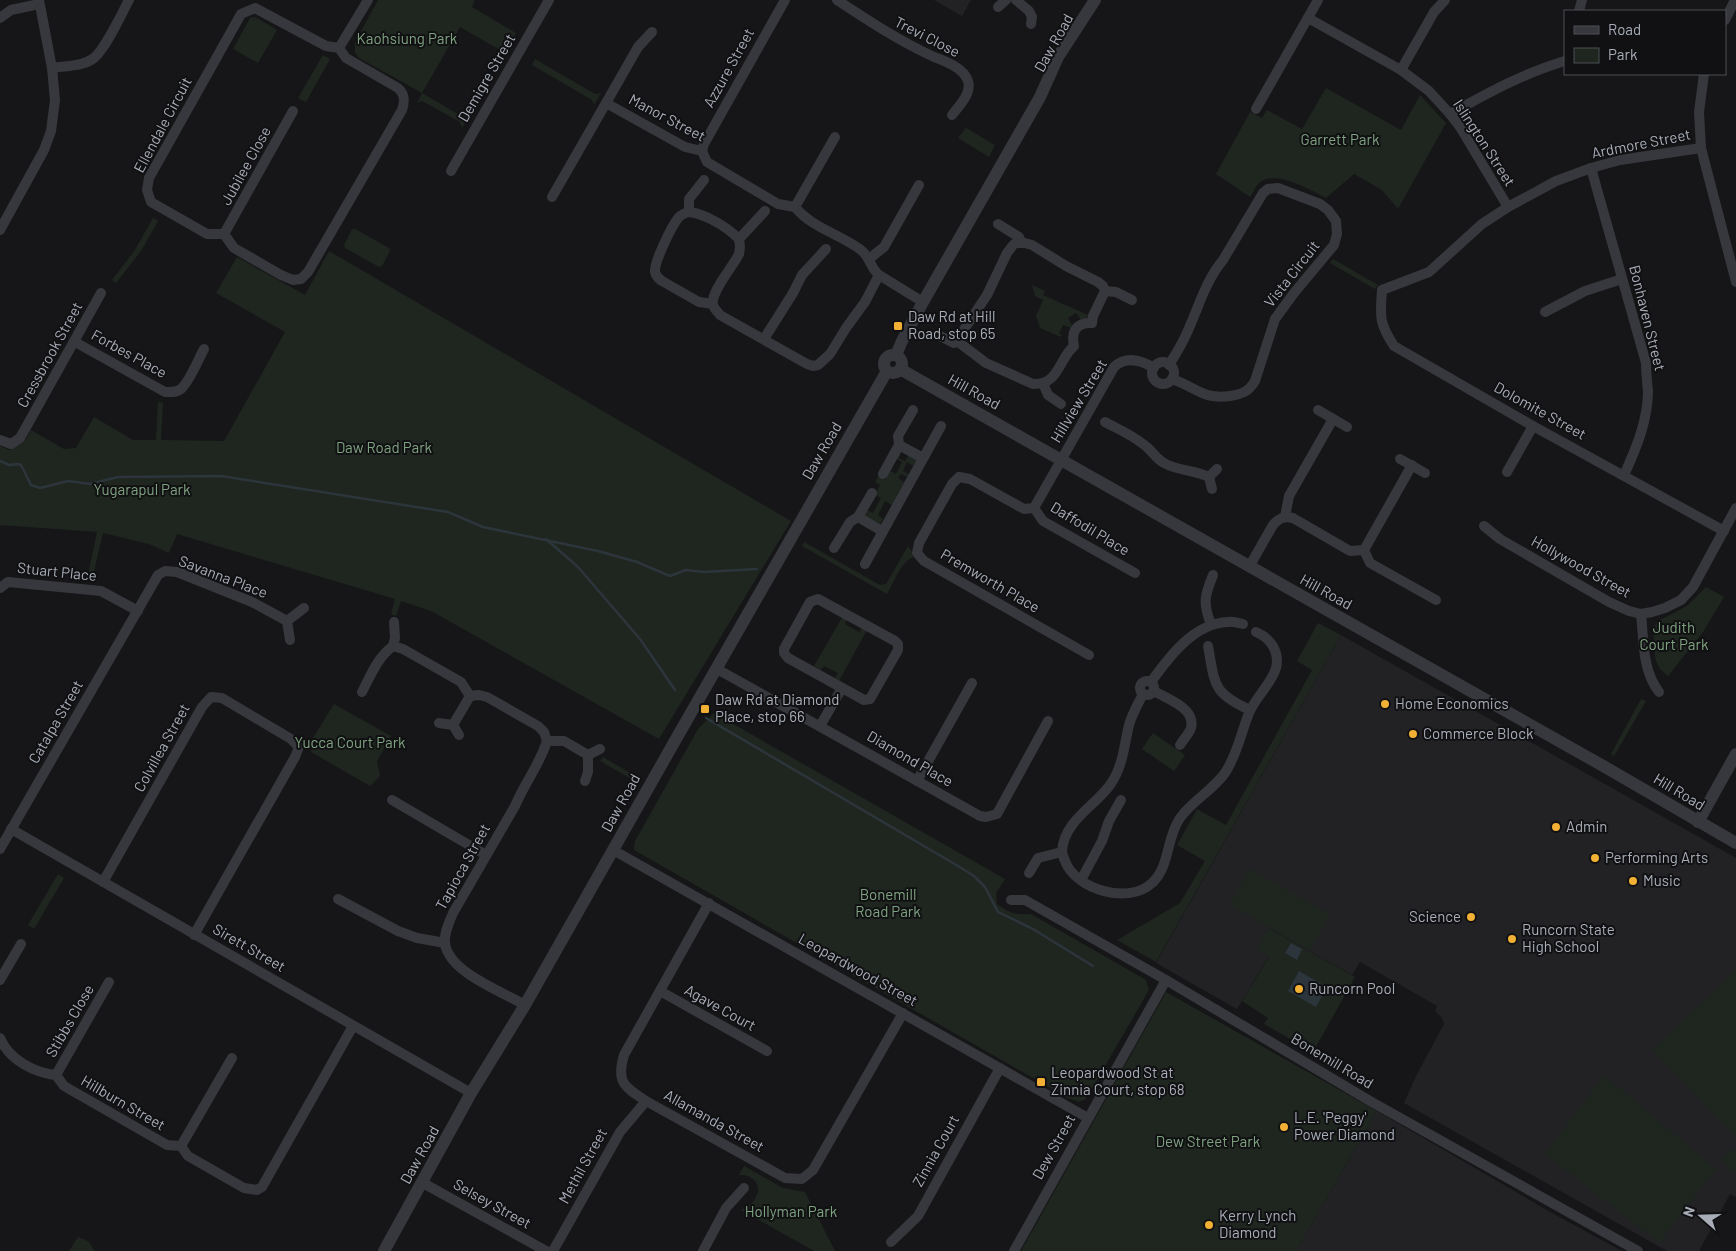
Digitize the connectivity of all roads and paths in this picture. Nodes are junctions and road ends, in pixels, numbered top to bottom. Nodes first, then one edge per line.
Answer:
1 (129, 0) edge
2 (368, 0) edge
3 (549, 0) edge
4 (785, 0) edge
5 (837, 0) edge
6 (1006, 0) edge
7 (1016, 0) edge
8 (1318, 0) edge
9 (1445, 0) edge
10 (1735, 0) edge
11 (1092, 1) edge
12 (39, 2) edge
13 (255, 4) edge
14 (998, 7) dead end
15 (0, 18) edge
16 (1308, 18) junction
17 (1726, 18) edge
18 (1031, 24) dead end
19 (652, 32) dead end
20 (339, 48) junction
21 (1564, 61) edge
22 (52, 68) junction
23 (1401, 70) junction
24 (1704, 75) edge
25 (606, 102) junction
26 (1256, 109) dead end
27 (293, 111) dead end
28 (1450, 114) junction
29 (952, 115) dead end
30 (835, 137) dead end
31 (1701, 148) junction
32 (702, 150) junction
33 (1591, 168) junction
34 (451, 171) dead end
35 (704, 180) dead end
36 (919, 185) dead end
37 (552, 197) dead end
38 (796, 207) junction
39 (1508, 207) junction
40 (765, 211) dead end
41 (689, 212) junction
42 (998, 224) dead end
43 (0, 230) edge
44 (224, 234) junction
45 (739, 239) junction
46 (1021, 242) junction
47 (826, 249) dead end
48 (869, 259) junction
49 (879, 275) junction
50 (1736, 279) edge
51 (1622, 280) junction
52 (1382, 290) joint
53 (1105, 291) junction
54 (101, 293) dead end
55 (1132, 300) dead end
56 (923, 302) junction
57 (713, 304) junction
58 (1545, 312) dead end
59 (940, 336) dead end
60 (764, 339) junction
61 (960, 341) junction
62 (75, 342) junction
63 (204, 349) dead end
64 (896, 355) junction
65 (1169, 365) junction
66 (1154, 368) junction
67 (900, 369) junction
68 (887, 371) junction
69 (1172, 379) junction
70 (1043, 384) junction
71 (1062, 404) dead end
72 (912, 410) dead end
73 (1318, 410) dead end
74 (1333, 419) junction
75 (1105, 422) dead end
76 (941, 426) dead end
77 (1533, 426) junction
78 (1347, 427) dead end
79 (0, 440) edge
80 (899, 445) junction
81 (923, 458) junction
82 (1400, 459) dead end
83 (1062, 460) junction
84 (1412, 466) junction
85 (1217, 468) dead end
86 (1507, 472) dead end
87 (1425, 473) dead end
88 (883, 474) dead end
89 (1624, 475) junction
90 (1209, 476) junction
91 (1212, 489) dead end
92 (872, 493) dead end
93 (1034, 508) junction
94 (1736, 508) edge
95 (858, 517) junction
96 (1286, 517) junction
97 (1484, 526) dead end
98 (882, 531) junction
99 (1724, 531) junction
100 (834, 548) dead end
101 (1364, 550) junction
102 (865, 564) dead end
103 (1249, 567) junction
104 (1135, 573) dead end
105 (1213, 575) dead end
106 (0, 588) edge
107 (1436, 600) dead end
108 (304, 608) dead end
109 (138, 611) junction
110 (1641, 614) junction
111 (287, 621) junction
112 (394, 622) dead end
113 (1243, 624) dead end
114 (1211, 625) junction
115 (1256, 632) dead end
116 (290, 640) dead end
117 (393, 646) junction
118 (1207, 646) dead end
119 (1089, 655) dead end
120 (717, 669) junction
121 (972, 683) dead end
122 (1152, 687) junction
123 (842, 688) junction
124 (362, 692) dead end
125 (1659, 692) dead end
126 (470, 696) junction
127 (1250, 710) junction
128 (1048, 721) dead end
129 (439, 723) dead end
130 (453, 724) junction
131 (820, 726) junction
132 (459, 735) dead end
133 (547, 740) junction
134 (1180, 745) dead end
135 (600, 749) dead end
136 (1736, 754) edge
137 (588, 755) junction
138 (585, 781) dead end
139 (917, 781) junction
140 (392, 800) dead end
141 (1121, 800) dead end
142 (1698, 822) junction
143 (11, 829) junction
144 (1736, 843) edge
145 (0, 849) edge
146 (613, 850) junction
147 (1062, 852) junction
148 (486, 855) junction
149 (1029, 873) dead end
150 (1081, 880) junction
151 (103, 882) junction
152 (338, 899) dead end
153 (1011, 900) dead end
154 (709, 903) junction
155 (194, 935) junction
156 (445, 943) junction
157 (21, 944) dead end
158 (0, 980) edge
159 (1166, 980) junction
160 (109, 982) dead end
161 (660, 991) junction
162 (525, 1005) junction
163 (904, 1013) junction
164 (353, 1026) junction
165 (0, 1038) edge
166 (767, 1051) dead end
167 (232, 1058) dead end
168 (1000, 1068) junction
169 (56, 1075) junction
170 (472, 1094) junction
171 (646, 1100) junction
172 (1088, 1118) junction
173 (181, 1146) junction
174 (423, 1183) junction
175 (744, 1188) dead end
176 (891, 1242) dead end
177 (384, 1251) edge
178 (546, 1251) edge
179 (553, 1251) edge
180 (702, 1251) edge
181 (1014, 1251) edge
182 (1638, 1251) edge

1 - 22 street
2 - 20 street
3 - 34 street, Demigre Street
4 - 32 street, Azzure Street
5 - 29 street, Trevi Close
6 - 14 street
7 - 18 street
8 - 16 street
9 - 23 street
10 - 17 street
11 - 56 street, Daw Road
12 - 15 street
12 - 22 street
13 - 20 street, Ellendale Circuit
13 - 44 street, Ellendale Circuit
16 - 23 street, Islington Street
16 - 26 street
19 - 25 street
20 - 44 street, Ellendale Circuit
21 - 28 street
22 - 43 street
23 - 28 street, Islington Street
24 - 31 street
25 - 32 street, Manor Street
25 - 37 street, Manor Street
27 - 44 street, Jubilee Close
28 - 39 street, Islington Street
30 - 38 street
31 - 33 street, Ardmore Street
31 - 50 street
32 - 38 street, Manor Street
33 - 39 street, Ardmore Street
33 - 51 street, Bonhaven Street
35 - 41 street
36 - 48 street
38 - 48 street, Manor Street
39 - 52 street, Ardmore Street
40 - 45 street
41 - 45 street
41 - 57 street
42 - 46 street
45 - 57 street
46 - 53 street
46 - 61 street
47 - 60 street
48 - 49 street, Manor Street
49 - 56 street, Manor Street
49 - 60 street
51 - 58 street
51 - 89 street, Bonhaven Street
52 - 77 street, Dolomite Street
53 - 55 street
53 - 70 street
54 - 62 street, Cressbrook Street
56 - 64 street, Daw Road
57 - 60 street
59 - 61 street
61 - 70 street
62 - 63 street, Forbes Place
62 - 79 street, Cressbrook Street
64 - 67 street
64 - 68 street, Daw Road
65 - 66 street
65 - 69 street
65 - 69 street, Vista Circuit
66 - 69 street
66 - 83 street, Hillview Street
67 - 68 street
67 - 83 street, Hill Road
68 - 120 street, Daw Road
70 - 71 street
72 - 80 street
73 - 74 street
74 - 78 street
74 - 96 street
75 - 90 street
76 - 81 street
77 - 86 street
77 - 89 street, Dolomite Street
80 - 81 street
80 - 88 street
81 - 98 street
82 - 84 street
83 - 93 street
83 - 103 street, Hill Road
84 - 87 street
84 - 101 street
85 - 90 street
89 - 99 street, Dolomite Street
90 - 91 street
92 - 95 street
93 - 104 street, Daffodil Place
93 - 119 street, Premworth Place
94 - 99 street, Hollywood Street
95 - 98 street
95 - 100 street
96 - 101 street
96 - 103 street
97 - 110 street, Hollywood Street
98 - 102 street
99 - 110 street, Hollywood Street
101 - 107 street
103 - 142 street, Hill Road
105 - 114 street
106 - 109 street, Stuart Place
108 - 111 street
109 - 111 street, Savanna Place
109 - 143 street, Catalpa Street
110 - 125 street
111 - 116 street
112 - 117 street
113 - 114 street
114 - 122 street
115 - 127 street
117 - 124 street
117 - 126 street
118 - 127 street
120 - 131 street, Diamond Place
120 - 146 street, Daw Road
121 - 139 street
122 - 134 street
122 - 147 street
123 - 123 street
123 - 131 street
126 - 130 street
126 - 133 street
127 - 150 street
128 - 139 street, Diamond Place
129 - 130 street
130 - 132 street
131 - 139 street, Diamond Place
133 - 137 street
133 - 148 street, Tapioca Street
135 - 137 street
136 - 142 street
137 - 138 street
140 - 148 street
141 - 150 street
142 - 144 street, Hill Road
143 - 145 street, Catalpa Street
143 - 151 street, Sirett Street
146 - 154 street, Leopardwood Street
146 - 162 street, Daw Road
147 - 149 street
147 - 150 street
148 - 156 street, Tapioca Street
151 - 155 street, Sirett Street
151 - 155 street, Colvillea Street
152 - 156 street
153 - 159 street, Bonemill Road
154 - 161 street, Allamanda Street
154 - 163 street, Leopardwood Street
155 - 164 street, Sirett Street
156 - 162 street
157 - 158 street
159 - 172 street, Dew Street
159 - 182 street, Bonemill Road
160 - 169 street, Stibbs Close
161 - 166 street, Agave Court
161 - 171 street, Allamanda Street
162 - 170 street, Daw Road
163 - 168 street, Leopardwood Street
163 - 171 street, Allamanda Street
164 - 170 street, Sirett Street
164 - 173 street, Hillburn Street
165 - 169 street, Hillburn Street
167 - 173 street
168 - 172 street, Leopardwood Street
168 - 176 street, Zinnia Court
169 - 173 street, Hillburn Street
170 - 174 street, Daw Road
171 - 179 street, Methil Street
172 - 181 street, Dew Street
174 - 177 street, Daw Road
174 - 178 street, Selsey Street
175 - 180 street

